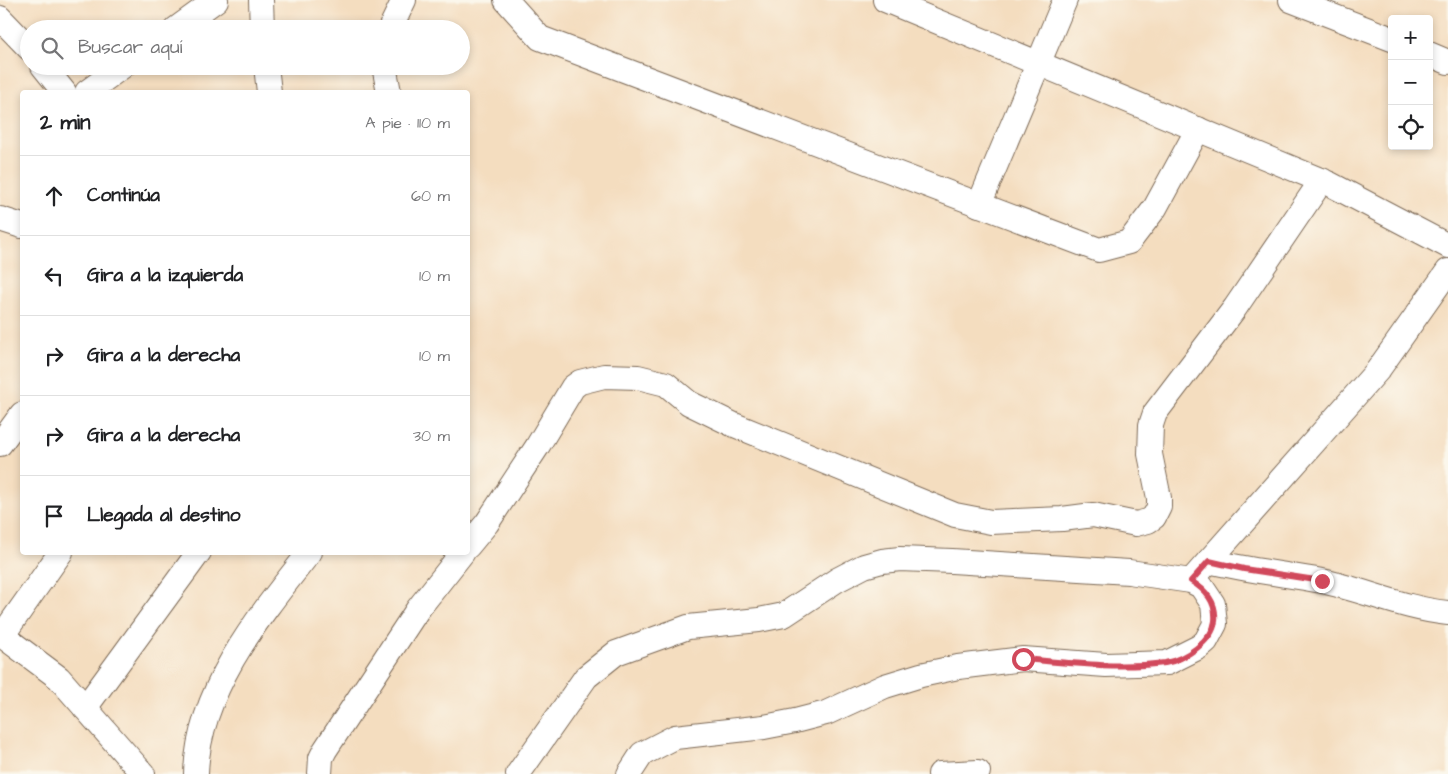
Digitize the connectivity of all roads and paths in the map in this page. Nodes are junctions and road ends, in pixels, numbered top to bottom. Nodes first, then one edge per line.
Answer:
1 (216, 0) edge
2 (262, 0) edge
3 (404, 0) edge
4 (506, 0) edge
5 (885, 0) edge
6 (1065, 0) edge
7 (1291, 0) edge
8 (0, 18) edge
9 (188, 20) edge
10 (262, 20) edge
11 (394, 20) edge
12 (1388, 37) edge
13 (20, 39) edge
14 (1433, 56) edge
15 (1448, 62) edge
16 (1037, 64) junction
17 (50, 75) edge
18 (111, 75) edge
19 (267, 75) edge
20 (386, 75) edge
21 (62, 90) edge
22 (90, 90) edge
23 (269, 90) edge
24 (390, 90) edge
25 (1198, 129) junction
26 (1322, 180) junction
27 (979, 205) junction
28 (0, 219) edge
29 (20, 225) edge
30 (1448, 246) edge
31 (1448, 271) edge
32 (470, 543) edge
33 (59, 555) edge
34 (197, 555) edge
35 (308, 555) edge
36 (461, 555) edge
37 (1209, 561) junction
38 (1191, 581) junction
39 (1448, 613) edge
40 (1, 635) edge
41 (85, 708) junction
42 (978, 772) dead end
43 (142, 774) edge
44 (196, 774) edge
45 (320, 774) edge
46 (518, 774) edge
47 (628, 774) edge
48 (940, 774) edge

1 - 9 street
2 - 10 street
3 - 11 street
4 - 27 street
5 - 16 street
6 - 16 street
7 - 12 street
8 - 13 street
14 - 15 street
16 - 25 street
16 - 27 street
17 - 21 street
18 - 22 street
19 - 23 street
20 - 24 street
25 - 26 street
25 - 27 street
26 - 30 street
26 - 32 street
28 - 29 street
31 - 37 street
33 - 40 street
34 - 41 street
35 - 44 street
36 - 45 street
37 - 38 street
37 - 39 street
38 - 46 street
38 - 47 street
40 - 41 street
41 - 43 street
42 - 48 street

